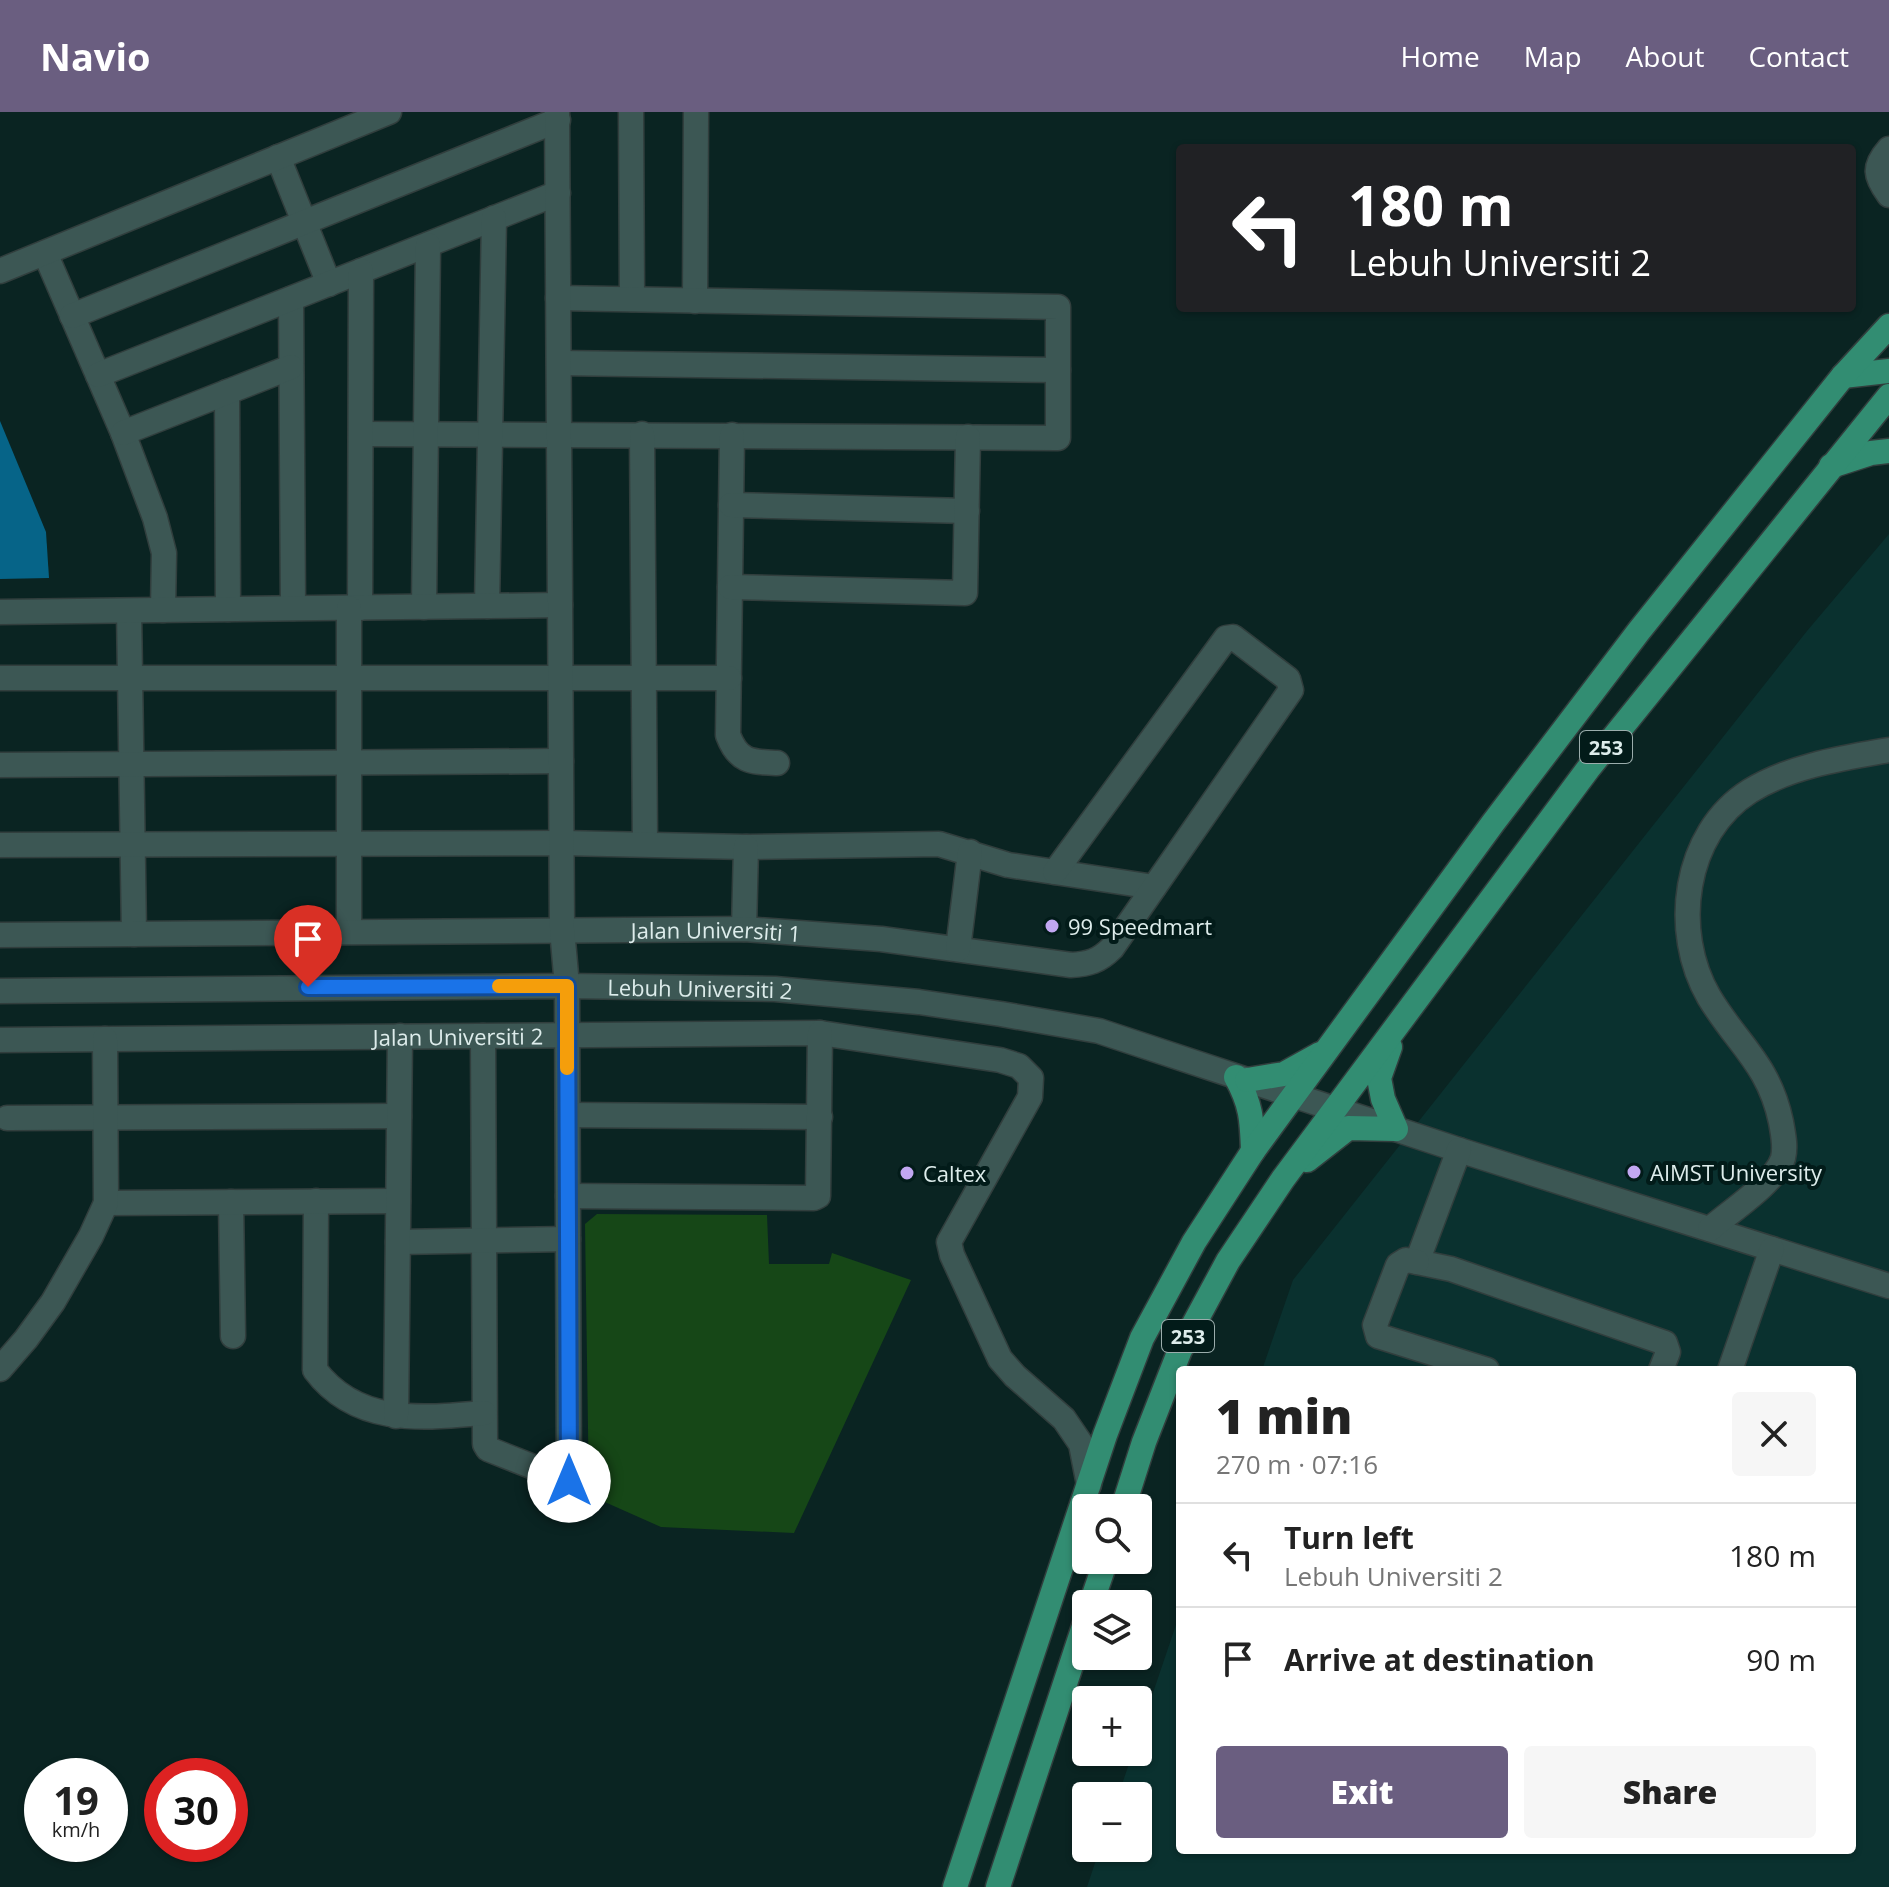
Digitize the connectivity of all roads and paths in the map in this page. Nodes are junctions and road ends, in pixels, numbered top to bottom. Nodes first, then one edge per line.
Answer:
1 (389, 112) edge
2 (631, 112) edge
3 (696, 112) edge
4 (558, 116) edge
5 (1889, 149) edge
6 (278, 157) junction
7 (558, 193) junction
8 (1889, 195) edge
9 (494, 218) junction
10 (304, 222) junction
11 (428, 245) junction
12 (45, 253) junction
13 (0, 271) edge
14 (361, 271) junction
15 (329, 284) junction
16 (558, 298) junction
17 (291, 299) junction
18 (632, 299) junction
19 (695, 301) junction
20 (72, 316) junction
21 (1889, 326) edge
22 (559, 363) junction
23 (291, 367) junction
24 (1058, 370) junction
25 (1889, 371) edge
26 (98, 375) junction
27 (1843, 376) junction
28 (227, 392) junction
29 (1889, 396) edge
30 (123, 433) junction
31 (361, 434) junction
32 (425, 434) junction
33 (490, 434) junction
34 (559, 434) junction
35 (642, 434) junction
36 (732, 435) junction
37 (968, 437) junction
38 (1889, 451) edge
39 (1831, 466) junction
40 (731, 505) junction
41 (967, 511) junction
42 (730, 587) junction
43 (560, 605) junction
44 (487, 606) junction
45 (424, 607) junction
46 (293, 608) junction
47 (355, 608) junction
48 (228, 609) junction
49 (163, 610) junction
50 (129, 611) junction
51 (0, 612) edge
52 (0, 678) edge
53 (130, 678) junction
54 (349, 678) junction
55 (561, 678) junction
56 (645, 678) junction
57 (729, 678) junction
58 (1889, 750) edge
59 (561, 761) junction
60 (349, 762) junction
61 (777, 763) dead end
62 (132, 764) junction
63 (0, 765) edge
64 (562, 843) junction
65 (349, 844) junction
66 (645, 844) junction
67 (0, 845) edge
68 (133, 845) junction
69 (746, 847) junction
70 (970, 852) junction
71 (1055, 872) junction
72 (1154, 887) junction
73 (562, 929) junction
74 (744, 929) junction
75 (349, 931) junction
76 (134, 934) junction
77 (0, 935) edge
78 (958, 949) junction
79 (567, 986) junction
80 (0, 991) edge
81 (919, 1002) junction
82 (1395, 1029) junction
83 (820, 1033) junction
84 (567, 1035) junction
85 (400, 1036) junction
86 (483, 1036) junction
87 (105, 1039) junction
88 (0, 1040) edge
89 (914, 1046) junction
90 (1326, 1051) junction
91 (1242, 1078) junction
92 (1293, 1095) junction
93 (1335, 1109) junction
94 (568, 1115) junction
95 (399, 1116) junction
96 (820, 1117) junction
97 (7, 1118) dead end
98 (105, 1118) junction
99 (1396, 1129) junction
100 (1459, 1150) junction
101 (1253, 1151) junction
102 (1283, 1179) junction
103 (568, 1196) junction
104 (316, 1201) junction
105 (398, 1201) junction
106 (231, 1202) junction
107 (106, 1203) junction
108 (1710, 1229) junction
109 (568, 1239) junction
110 (484, 1240) junction
111 (398, 1242) junction
112 (1772, 1249) junction
113 (1417, 1262) junction
114 (1889, 1286) edge
115 (233, 1336) dead end
116 (1474, 1366) edge
117 (1663, 1366) edge
118 (1731, 1366) edge
119 (0, 1369) edge
120 (484, 1413) junction
121 (396, 1416) junction
122 (1089, 1485) junction
123 (1127, 1494) edge
124 (1072, 1662) edge
125 (955, 1887) edge
126 (998, 1887) edge

1 - 6 street
2 - 18 street
3 - 19 street
4 - 7 street
4 - 10 street
5 - 8 street
6 - 10 street
6 - 12 street
7 - 9 street
7 - 16 street
9 - 11 street
9 - 33 street
10 - 15 street
10 - 20 street
11 - 14 street
11 - 32 street
12 - 13 street
12 - 20 street
14 - 15 street
14 - 31 street
15 - 17 street
16 - 18 street
16 - 22 street
17 - 23 street
17 - 26 street
18 - 19 street
19 - 24 street
20 - 26 street
21 - 27 main road, 253
22 - 24 street
22 - 34 street
23 - 28 street
23 - 46 street
24 - 37 street
25 - 27 main road
26 - 30 street
27 - 90 main road, 253
28 - 30 street
28 - 48 street
29 - 39 main road, 253
30 - 49 street
31 - 32 street
31 - 47 street
32 - 33 street
32 - 45 street
33 - 34 street
33 - 44 street
34 - 35 street
34 - 43 street
35 - 36 street
35 - 56 street
36 - 37 street
36 - 40 street
37 - 41 street
38 - 39 main road
39 - 82 main road, 253
40 - 41 street
40 - 42 street
41 - 42 street
42 - 57 street
43 - 44 street
43 - 55 street
44 - 45 street
45 - 47 street
46 - 47 street
46 - 48 street
47 - 54 street
48 - 49 street
49 - 50 street
50 - 51 street
50 - 53 street
52 - 53 street
53 - 54 street
53 - 62 street
54 - 55 street
54 - 60 street
55 - 56 street
55 - 59 street
56 - 57 street
56 - 66 street
57 - 61 street
58 - 108 street
59 - 60 street
59 - 64 street
60 - 62 street
60 - 65 street
62 - 63 street
62 - 68 street
64 - 65 street
64 - 66 street
64 - 73 street
65 - 68 street
65 - 75 street
66 - 69 street
67 - 68 street
68 - 76 street
69 - 70 street
69 - 74 street
70 - 71 street
70 - 78 street
71 - 72 street
71 - 72 street, Jalan Universiti 1
72 - 78 street, Jalan Universiti 1
73 - 74 street, Jalan Universiti 1
73 - 75 street, Jalan Universiti 1
73 - 79 street
74 - 78 street, Jalan Universiti 1
75 - 76 street, Jalan Universiti 1
76 - 77 street, Jalan Universiti 1
79 - 80 street, Lebuh Universiti 2
79 - 81 street, Lebuh Universiti 2
79 - 84 street
81 - 89 street
81 - 91 street, Lebuh Universiti 2
82 - 93 main road, 253
82 - 99 main road
83 - 84 street, Jalan Universiti 2
83 - 89 street, Jalan Universiti 2
83 - 96 street
84 - 86 street, Jalan Universiti 2
84 - 94 street
85 - 86 street, Jalan Universiti 2
85 - 87 street, Jalan Universiti 2
85 - 95 street
86 - 110 street
87 - 88 street, Jalan Universiti 2
87 - 98 street
89 - 122 street, Jalan Universiti 2
90 - 91 main road
90 - 92 main road, 253
91 - 92 street, Lebuh Universiti 2
91 - 101 main road
92 - 93 street, Lebuh Universiti 2
92 - 101 main road, 253
93 - 99 street, Lebuh Universiti 2
93 - 102 main road, 253
94 - 96 street
94 - 103 street
95 - 98 street
95 - 105 street
96 - 103 street
97 - 98 street
98 - 107 street
99 - 100 street, Lebuh Universiti 2
99 - 102 main road
100 - 108 street, Lebuh Universiti 2
100 - 113 street
101 - 122 main road, 253
102 - 123 main road, 253
103 - 109 street
104 - 105 street
104 - 106 street
104 - 121 street
105 - 111 street
106 - 107 street
106 - 115 street
107 - 119 street
108 - 112 street, Lebuh Universiti 2
109 - 110 street
109 - 120 street
110 - 111 street
110 - 120 street
111 - 121 street
112 - 114 street, Lebuh Universiti 2
112 - 118 street
113 - 116 street
113 - 117 street
120 - 121 street
122 - 125 main road, 253
124 - 126 main road

